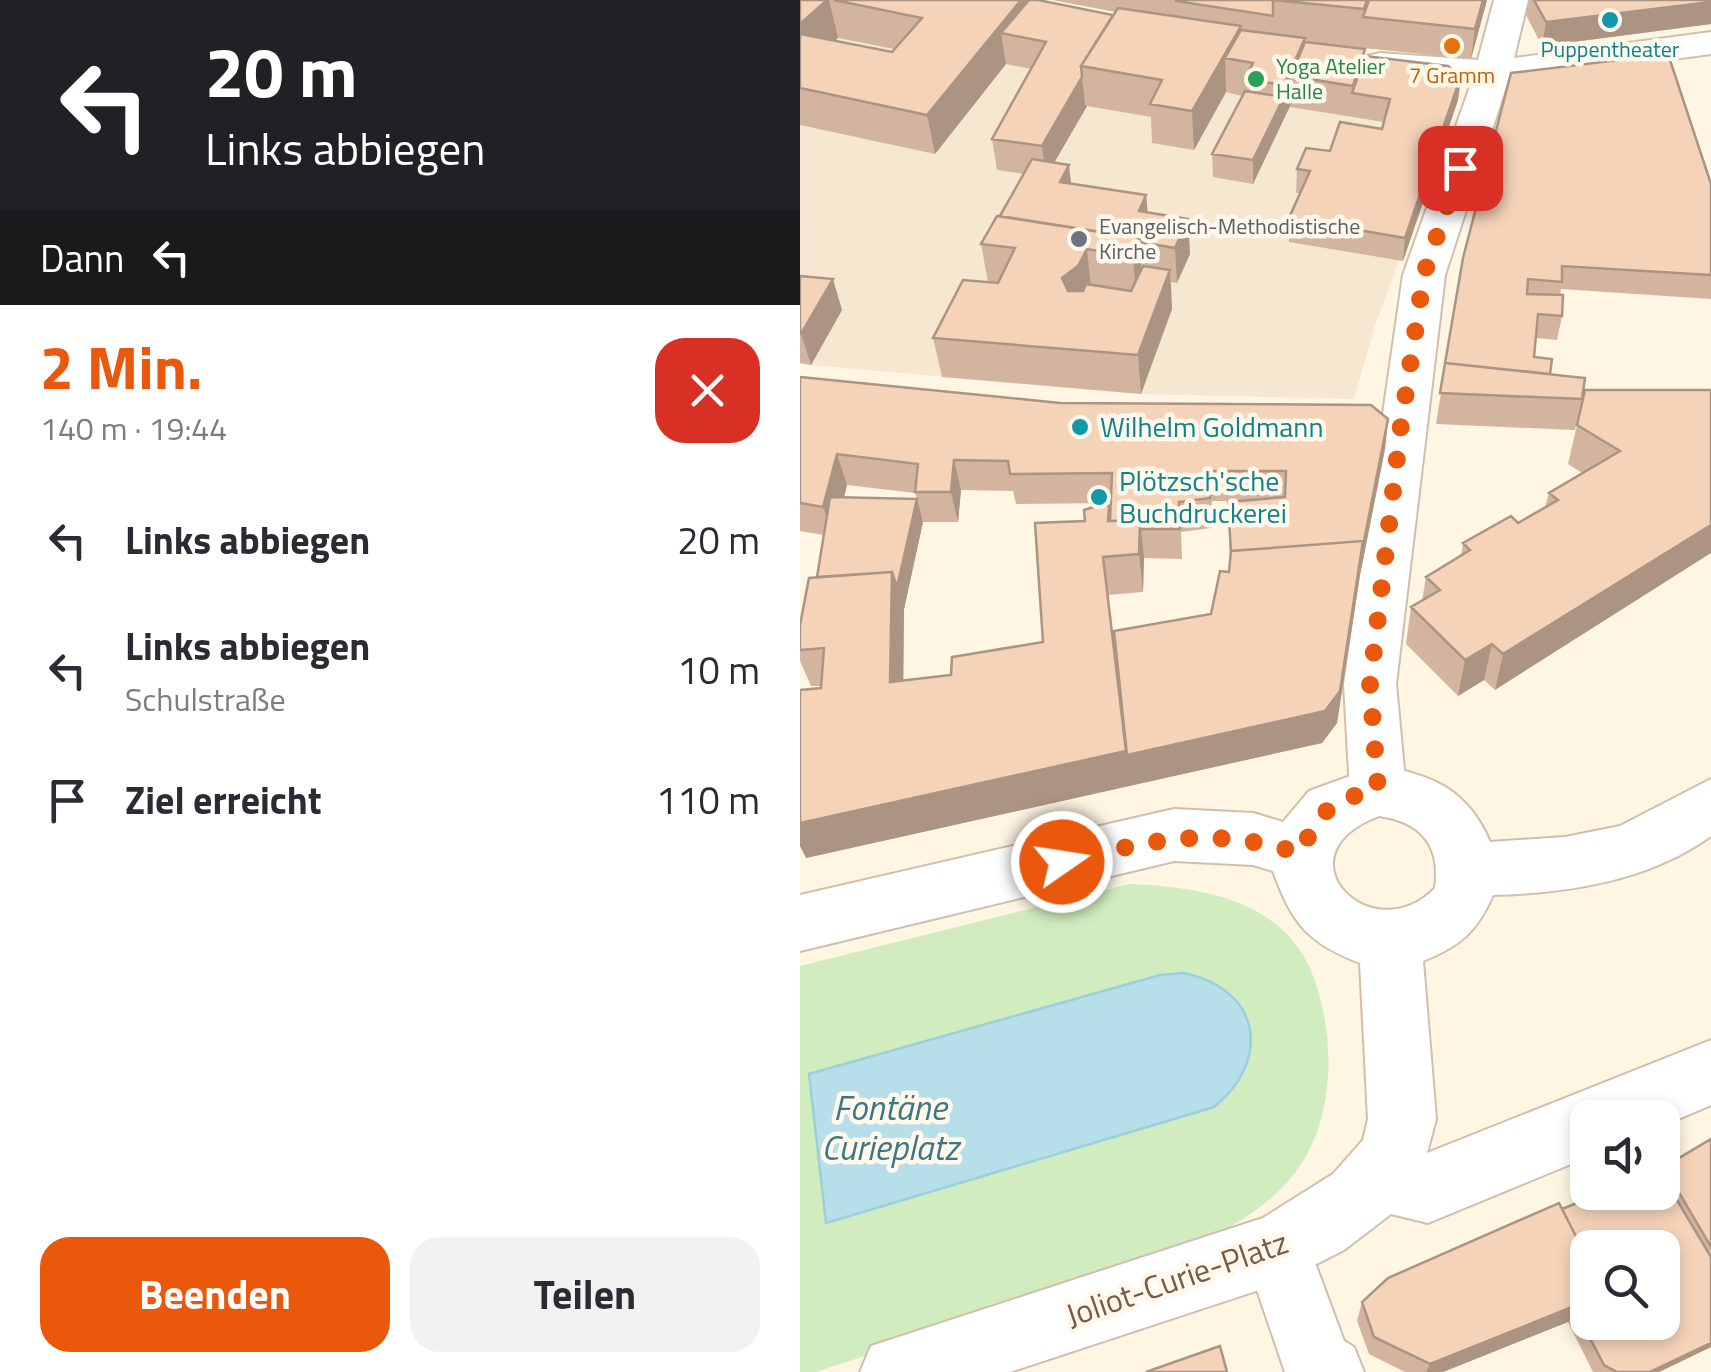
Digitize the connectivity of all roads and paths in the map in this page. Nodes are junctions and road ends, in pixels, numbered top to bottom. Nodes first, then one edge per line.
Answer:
1 (1511, 0) edge
2 (1711, 43) edge
3 (1345, 61) edge
4 (1492, 72) junction
5 (1378, 790) junction
6 (1711, 804) edge
7 (1300, 853) junction
8 (1467, 869) junction
9 (800, 923) edge
10 (1390, 938) junction
11 (1711, 1072) edge
12 (1645, 1100) edge
13 (1570, 1131) edge
14 (1381, 1178) junction
15 (1277, 1249) junction
16 (1323, 1369) edge
17 (897, 1372) edge

1 - 4 street
2 - 4 street
3 - 4 street
4 - 5 street
5 - 7 street
5 - 8 street
6 - 8 street
7 - 9 street
7 - 10 street
8 - 10 street
10 - 14 street, Joliot-Curie-Platz
11 - 12 street
13 - 14 street
14 - 15 street, Joliot-Curie-Platz
15 - 16 street
15 - 17 street, Joliot-Curie-Platz

